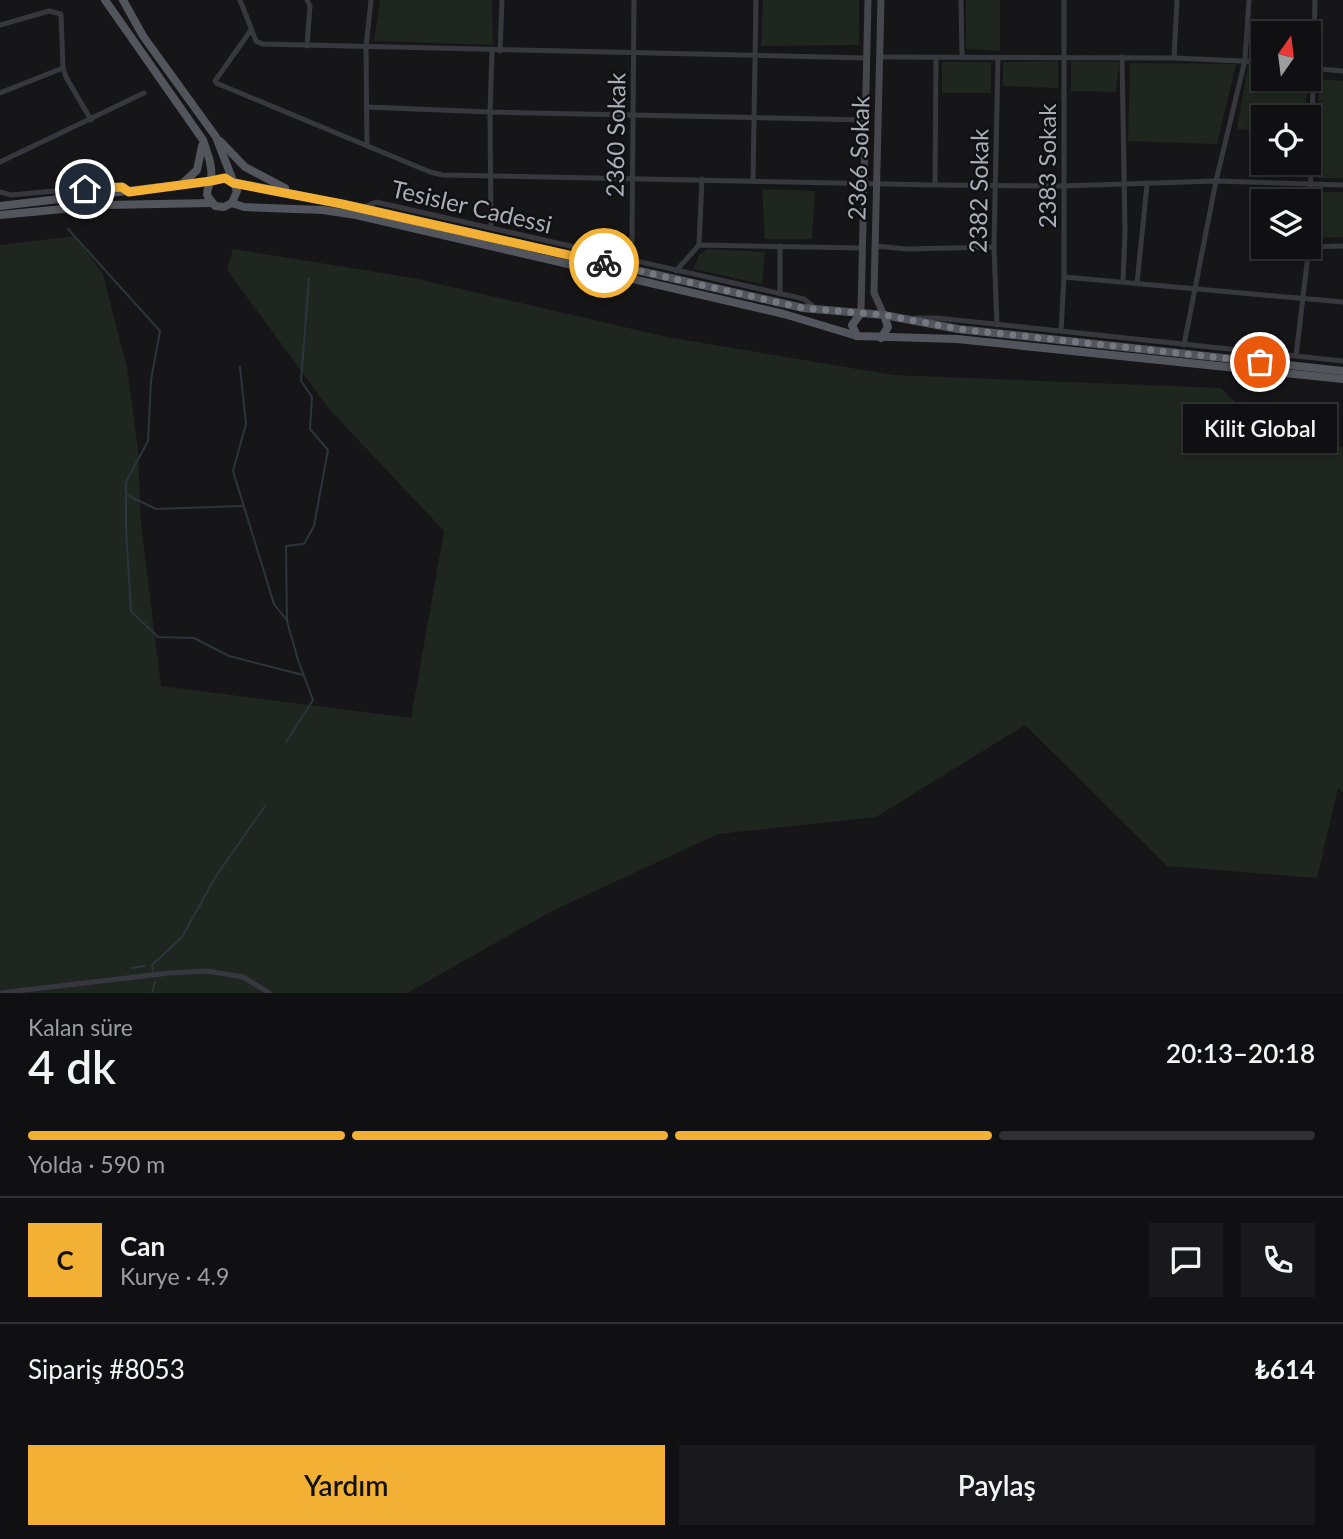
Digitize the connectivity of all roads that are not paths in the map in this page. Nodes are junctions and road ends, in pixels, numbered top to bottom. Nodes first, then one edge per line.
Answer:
1 (105, 0) edge
2 (123, 0) edge
3 (240, 0) edge
4 (307, 0) edge
5 (371, 0) edge
6 (502, 0) edge
7 (634, 0) edge
8 (756, 0) edge
9 (867, 0) edge
10 (881, 0) edge
11 (961, 0) edge
12 (1064, 0) edge
13 (1177, 0) edge
14 (1249, 0) edge
15 (1315, 0) edge
16 (1314, 21) edge
17 (0, 25) edge
18 (251, 30) junction
19 (307, 46) junction
20 (366, 48) junction
21 (492, 51) junction
22 (500, 51) junction
23 (634, 53) junction
24 (755, 55) junction
25 (881, 57) junction
26 (936, 57) junction
27 (962, 57) junction
28 (998, 57) junction
29 (1065, 57) junction
30 (1122, 57) junction
31 (867, 58) junction
32 (1174, 58) junction
33 (1245, 60) junction
34 (1251, 61) edge
35 (63, 68) junction
36 (1321, 70) edge
37 (1343, 71) edge
38 (1311, 91) edge
39 (0, 93) edge
40 (144, 93) dead end
41 (366, 107) junction
42 (490, 112) junction
43 (633, 115) junction
44 (754, 118) junction
45 (91, 120) junction
46 (865, 120) junction
47 (216, 137) junction
48 (203, 139) junction
49 (367, 146) junction
50 (0, 162) edge
51 (490, 175) junction
52 (632, 178) junction
53 (702, 179) junction
54 (753, 180) junction
55 (211, 181) junction
56 (1216, 181) junction
57 (233, 183) junction
58 (865, 183) junction
59 (178, 184) junction
60 (876, 184) junction
61 (935, 185) junction
62 (1125, 185) junction
63 (1147, 185) junction
64 (1343, 185) edge
65 (996, 186) junction
66 (1063, 186) junction
67 (1311, 186) junction
68 (1311, 189) edge
69 (0, 192) edge
70 (62, 196) junction
71 (321, 199) junction
72 (212, 203) junction
73 (232, 203) junction
74 (0, 206) edge
75 (363, 208) junction
76 (0, 215) edge
77 (491, 228) junction
78 (699, 245) junction
79 (780, 246) junction
80 (875, 246) junction
81 (1343, 246) edge
82 (995, 247) junction
83 (863, 248) junction
84 (630, 260) junction
85 (676, 271) junction
86 (1063, 277) junction
87 (1123, 281) junction
88 (1137, 282) junction
89 (1194, 288) junction
90 (780, 294) junction
91 (1304, 299) junction
92 (1343, 302) edge
93 (817, 309) junction
94 (862, 312) junction
95 (884, 315) junction
96 (905, 319) junction
97 (997, 325) junction
98 (1061, 331) junction
99 (857, 336) junction
100 (881, 338) junction
101 (1184, 345) junction
102 (1296, 356) junction
103 (1343, 361) edge
104 (1343, 371) edge
105 (1343, 379) edge
106 (0, 993) edge
107 (269, 993) edge

1 - 48 main road
2 - 47 main road
3 - 18 street
4 - 19 street
5 - 20 street
6 - 22 street
7 - 23 street, 2360 Sokak
8 - 24 street
9 - 31 street, 2366 Sokak
10 - 25 street, 2366 Sokak
11 - 27 street
12 - 29 street, 2383 Sokak
13 - 32 street
14 - 33 street
15 - 16 street
17 - 35 street
18 - 19 street
18 - 49 street
19 - 20 street
20 - 21 street
20 - 41 street
21 - 22 street
21 - 42 street
22 - 23 street
23 - 24 street
23 - 43 street, 2360 Sokak
24 - 31 street
24 - 44 street
25 - 26 street
25 - 60 street, 2366 Sokak
26 - 27 street
26 - 61 street
27 - 28 street
28 - 29 street
28 - 65 street, 2382 Sokak
29 - 30 street
29 - 66 street, 2383 Sokak
30 - 32 street
30 - 62 street
31 - 46 street, 2366 Sokak
32 - 33 street
33 - 34 street
33 - 56 street
35 - 39 street
35 - 45 street
36 - 37 street
38 - 67 street
40 - 45 street
41 - 42 street
41 - 49 street
42 - 43 street
42 - 51 street
43 - 44 street
43 - 52 street, 2360 Sokak
44 - 46 street
44 - 54 street
45 - 50 street
46 - 58 street, 2366 Sokak
47 - 57 main road
47 - 71 main road
48 - 55 main road
48 - 59 main road
49 - 51 street
51 - 52 street
51 - 77 street
52 - 53 street
52 - 84 street, 2360 Sokak
53 - 54 street
53 - 78 street
54 - 58 street
55 - 57 main road
55 - 59 main road
55 - 72 main road
56 - 63 street
56 - 67 street
56 - 89 street
57 - 71 main road
57 - 73 main road
58 - 60 street
58 - 83 street, 2366 Sokak
59 - 70 main road
60 - 61 street
60 - 80 street, 2366 Sokak
61 - 65 street
62 - 63 street
62 - 66 street
62 - 87 street
63 - 88 street
64 - 67 street
65 - 66 street
65 - 82 street, 2382 Sokak
66 - 86 street, 2383 Sokak
67 - 68 street
69 - 70 street
70 - 74 main road
71 - 75 main road
72 - 73 main road
72 - 76 main road
73 - 99 main road
75 - 77 street, Tesisler Cadessi
75 - 93 main road
77 - 84 street, Tesisler Cadessi
78 - 79 street
78 - 85 street
79 - 83 street
79 - 90 street
80 - 82 street
80 - 95 street, 2366 Sokak
81 - 91 street
82 - 97 street, 2382 Sokak
83 - 94 street, 2366 Sokak
84 - 85 street, Tesisler Cadessi
85 - 90 street, Tesisler Cadessi
86 - 87 street
86 - 98 street, 2383 Sokak
87 - 88 street
88 - 89 street
89 - 91 street
89 - 101 street
90 - 93 street, Tesisler Cadessi
91 - 92 street
91 - 102 street
93 - 94 main road
94 - 95 main road
94 - 99 main road
95 - 96 main road
95 - 100 main road
96 - 97 street
96 - 104 main road
97 - 98 street
98 - 101 street
99 - 100 main road
100 - 105 main road
101 - 102 street
102 - 103 street
106 - 107 street

